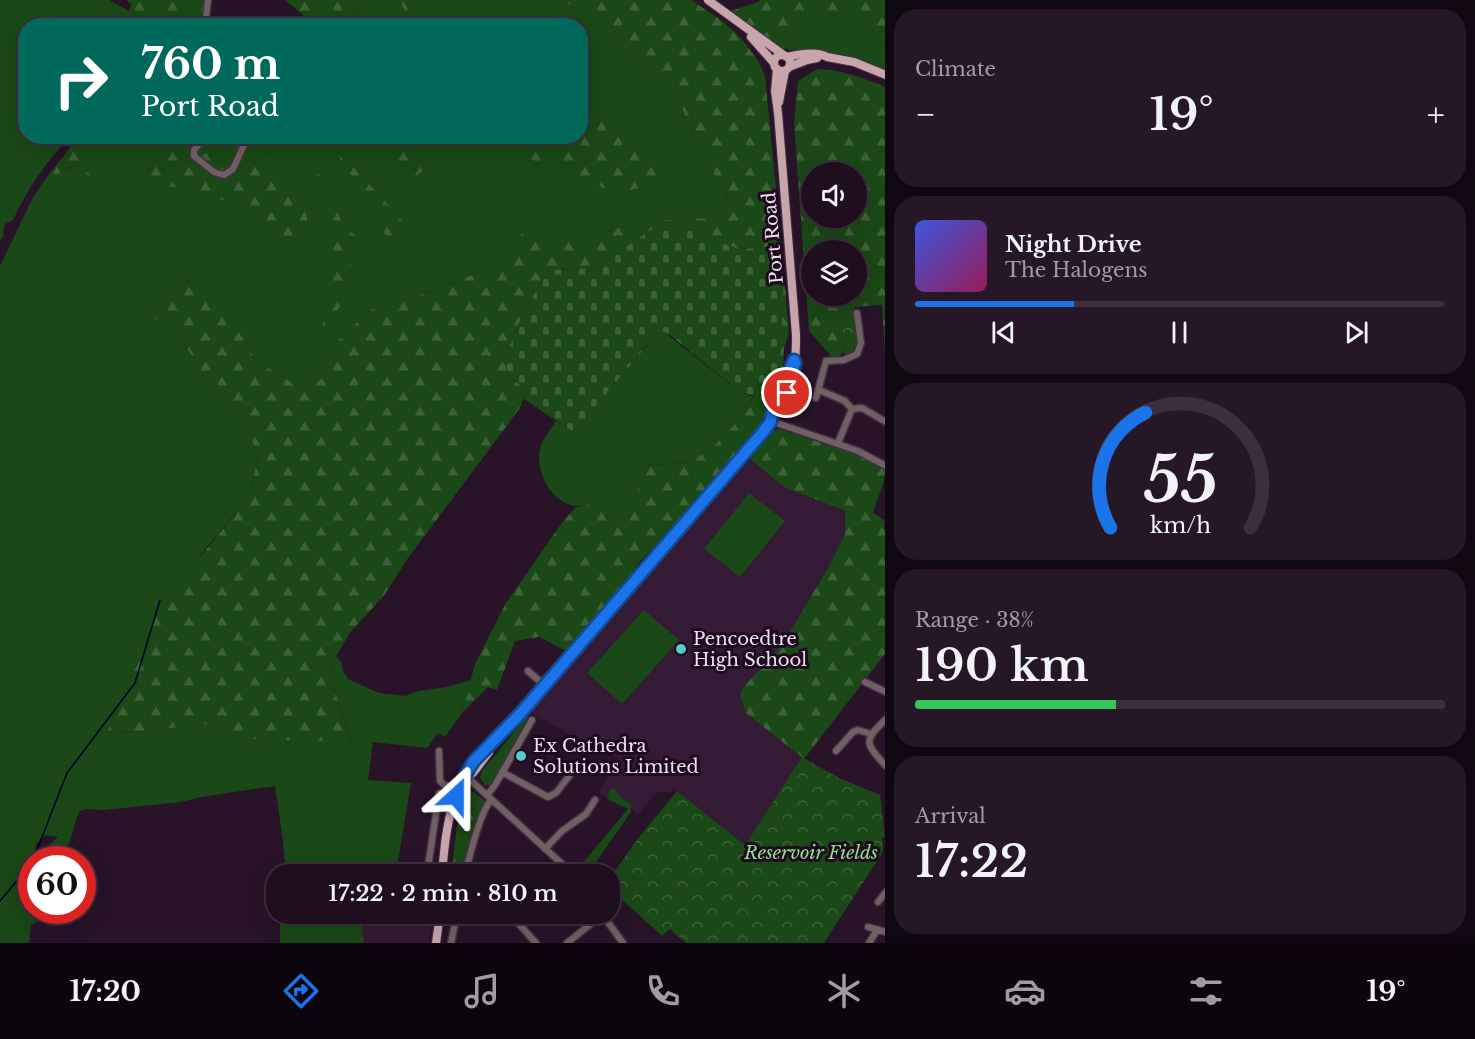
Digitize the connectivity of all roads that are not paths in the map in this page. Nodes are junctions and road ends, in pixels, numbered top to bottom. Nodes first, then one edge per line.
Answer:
1 (208, 0) edge
2 (708, 0) edge
3 (206, 18) edge
4 (740, 25) junction
5 (786, 57) junction
6 (827, 57) junction
7 (781, 67) junction
8 (885, 75) edge
9 (199, 144) edge
10 (244, 144) edge
11 (857, 313) dead end
12 (852, 409) junction
13 (771, 421) junction
14 (885, 422) edge
15 (838, 443) junction
16 (885, 466) edge
17 (528, 671) dead end
18 (866, 682) dead end
19 (544, 685) junction
20 (885, 692) edge
21 (885, 719) edge
22 (532, 720) dead end
23 (871, 734) junction
24 (439, 751) dead end
25 (836, 751) dead end
26 (885, 766) edge
27 (576, 767) dead end
28 (502, 772) junction
29 (466, 777) junction
30 (459, 790) junction
31 (439, 793) dead end
32 (489, 798) junction
33 (596, 800) dead end
34 (431, 848) junction
35 (444, 849) junction
36 (545, 849) junction
37 (429, 864) edge
38 (443, 864) edge
39 (468, 864) edge
40 (562, 864) edge
41 (885, 892) edge
42 (878, 902) dead end
43 (439, 924) edge
44 (455, 924) edge
45 (519, 924) edge
46 (591, 924) edge
47 (610, 924) edge
48 (868, 927) dead end
49 (877, 930) junction
50 (885, 932) edge
51 (436, 943) edge
52 (451, 943) edge
53 (536, 943) edge
54 (567, 943) edge
55 (622, 943) edge
56 (869, 943) edge

1 - 3 street
2 - 4 main road
4 - 5 main road
4 - 7 main road
5 - 6 main road
5 - 7 main road
5 - 7 main road
6 - 7 main road
6 - 8 main road
7 - 13 main road, Port Road
9 - 10 street
11 - 12 street
12 - 14 street
12 - 15 street
13 - 15 street
13 - 19 main road, Port Road
15 - 16 street
17 - 19 street
18 - 20 street
19 - 29 main road, Port Road
21 - 23 street
22 - 28 street
23 - 25 street
23 - 26 street
24 - 30 street
27 - 28 street
28 - 32 street
29 - 30 main road, Port Road
29 - 32 street
30 - 35 main road, Port Road
31 - 34 street
32 - 36 street
32 - 39 street
33 - 36 street
34 - 35 street
34 - 37 street
35 - 38 main road, Port Road
36 - 40 street
41 - 42 street
43 - 51 main road
44 - 52 street
45 - 53 street
46 - 54 street
47 - 55 street
48 - 49 street
49 - 50 street
49 - 56 street

